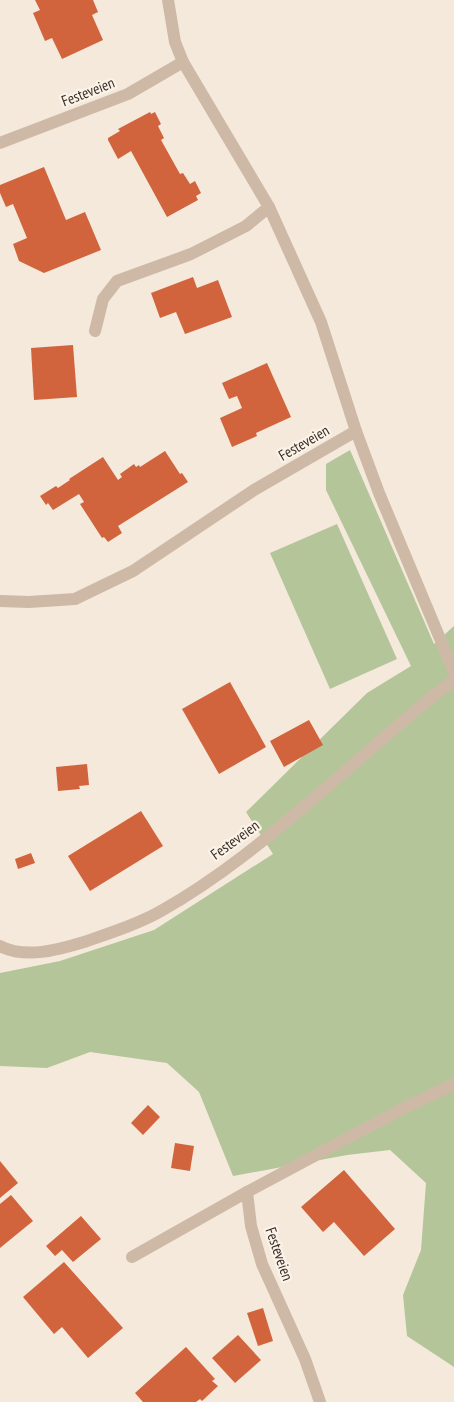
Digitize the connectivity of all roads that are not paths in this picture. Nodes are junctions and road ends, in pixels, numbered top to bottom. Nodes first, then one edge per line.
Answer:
1 (168, 0) edge
2 (183, 62) junction
3 (0, 143) edge
4 (269, 208) junction
5 (95, 331) dead end
6 (356, 431) junction
7 (0, 601) edge
8 (454, 672) edge
9 (454, 680) edge
10 (0, 946) edge
11 (454, 1084) edge
12 (247, 1192) junction
13 (132, 1258) dead end
14 (320, 1402) edge

1 - 2 street
2 - 3 street, Festeveien
2 - 4 street
4 - 5 street
4 - 6 street
6 - 7 street, Festeveien
6 - 8 street
9 - 10 street, Festeveien
11 - 12 street
12 - 13 street
12 - 14 street, Festeveien

